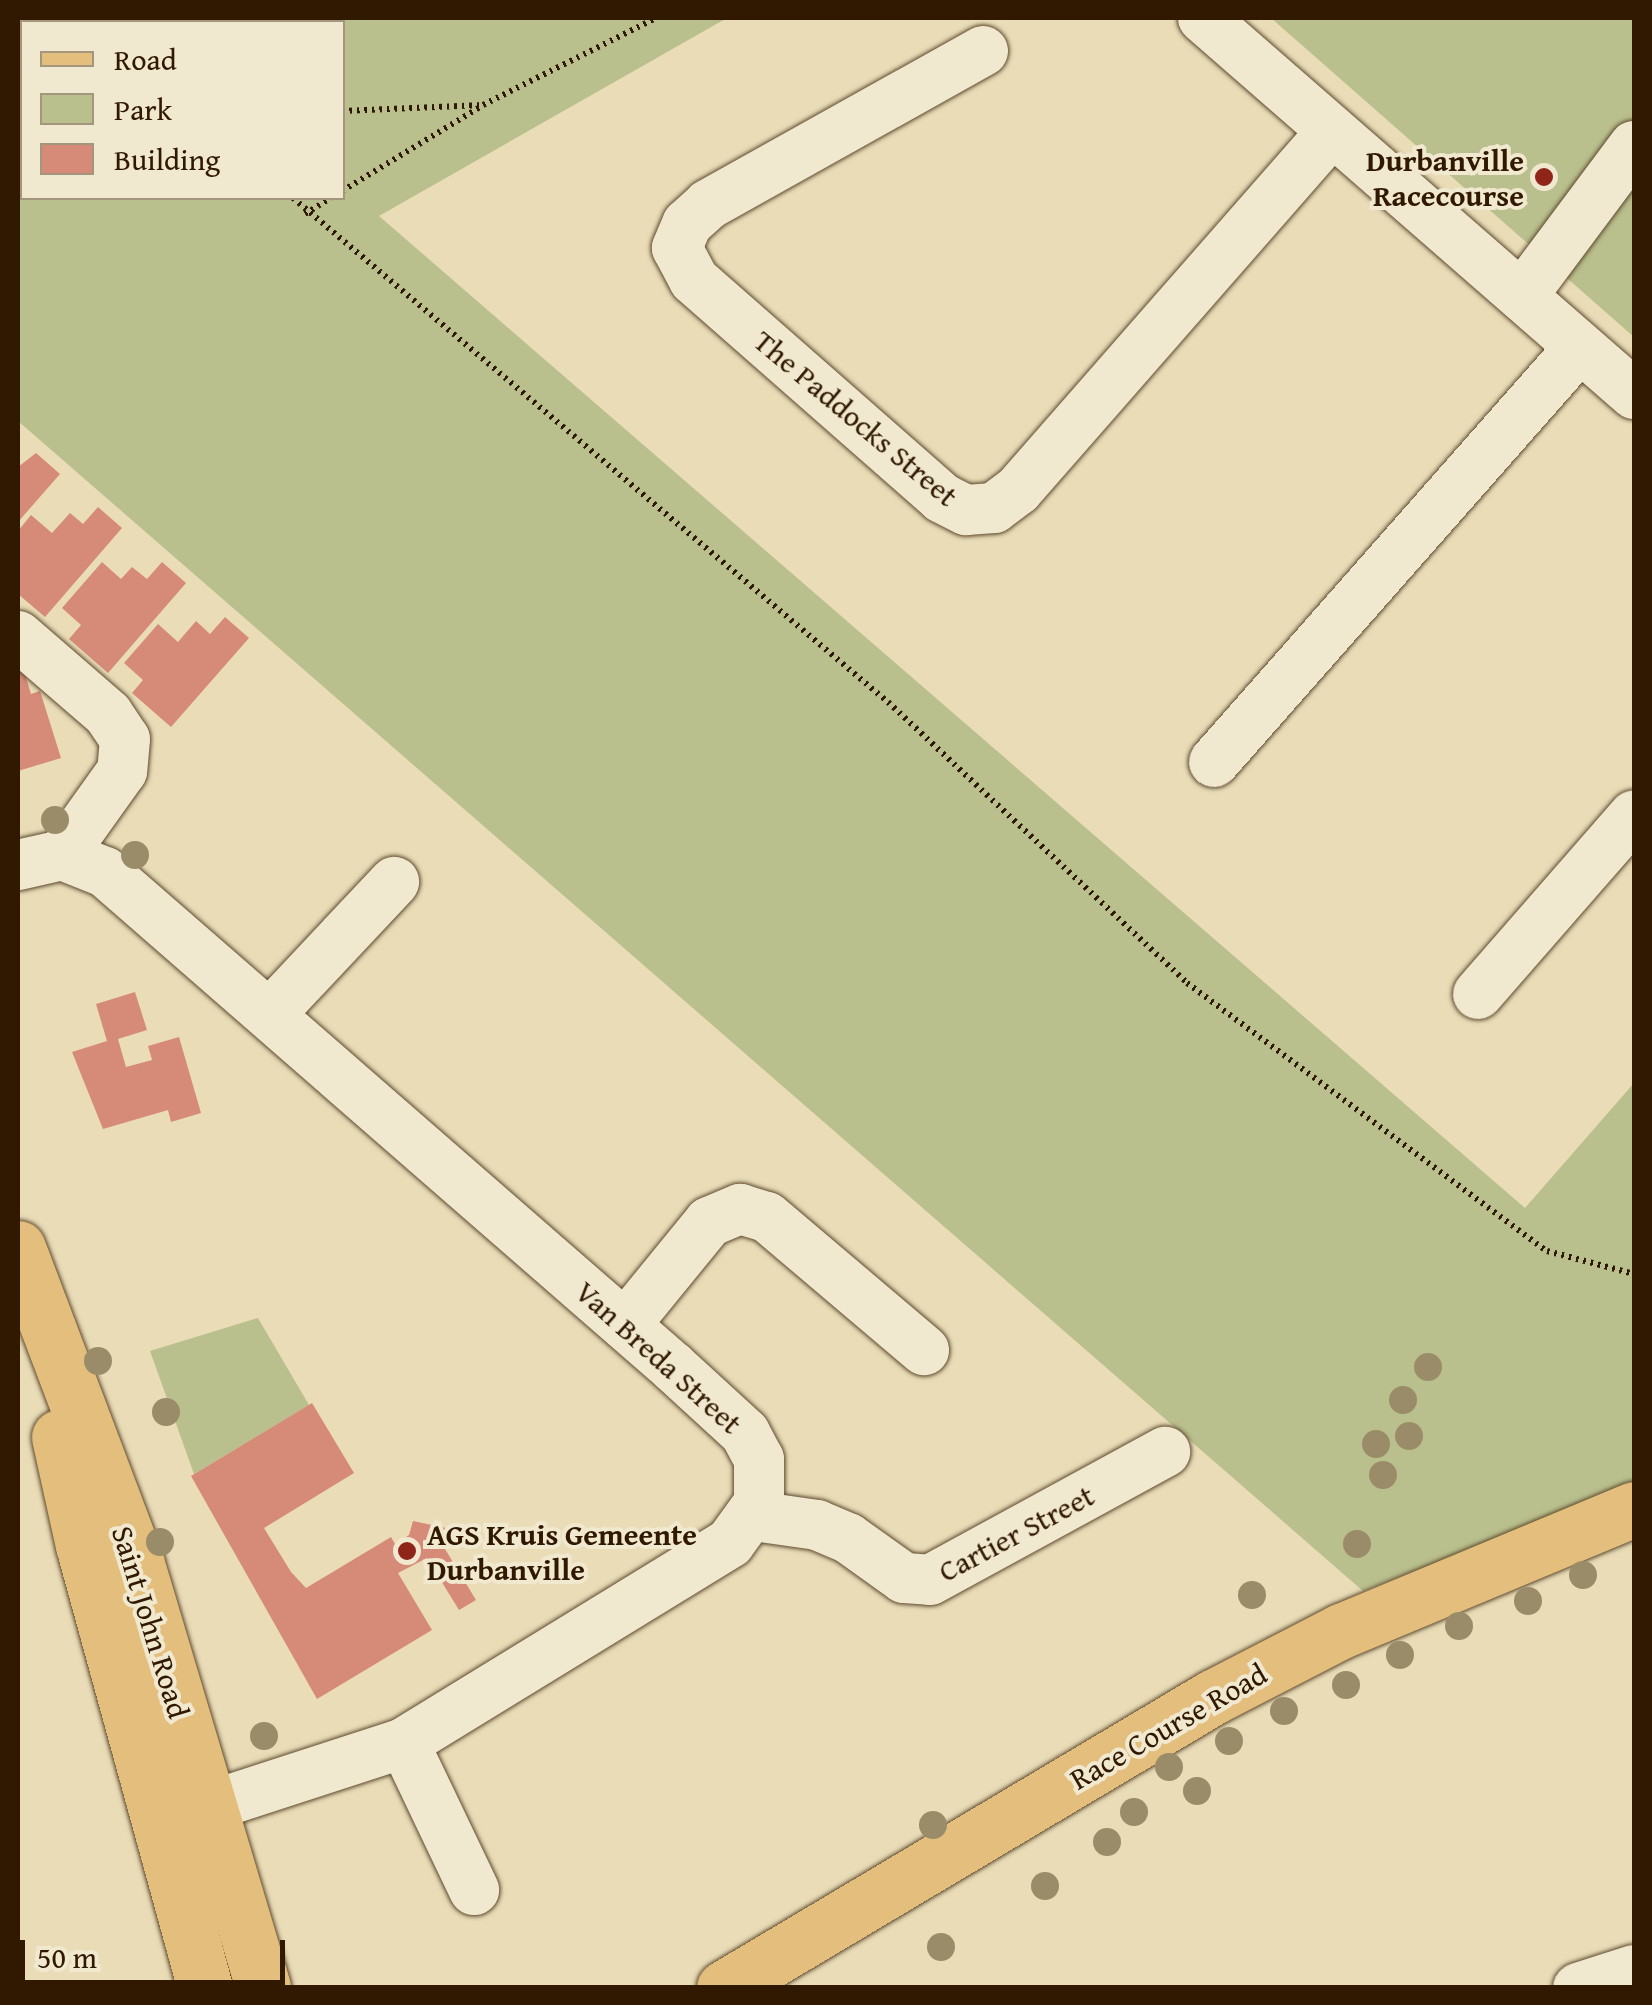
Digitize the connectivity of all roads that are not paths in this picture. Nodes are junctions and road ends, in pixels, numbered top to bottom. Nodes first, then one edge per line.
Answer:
1 (1203, 18) edge
2 (983, 51) dead end
3 (1332, 131) junction
4 (1634, 146) edge
5 (1522, 296) junction
6 (1580, 347) junction
7 (1634, 394) edge
8 (18, 636) edge
9 (1214, 762) dead end
10 (1634, 815) edge
11 (40, 860) edge
12 (394, 882) dead end
13 (1478, 994) dead end
14 (271, 1013) junction
15 (20, 1255) edge
16 (625, 1325) junction
17 (924, 1350) dead end
18 (1164, 1452) dead end
19 (1634, 1509) edge
20 (754, 1516) junction
21 (404, 1744) junction
22 (208, 1807) junction
23 (474, 1890) dead end
24 (1634, 1970) edge
25 (205, 1988) edge
26 (263, 1988) edge
27 (724, 1988) edge
28 (1578, 1988) edge

1 - 3 street
2 - 3 street, The Paddocks Street
3 - 5 street
4 - 5 street
5 - 6 street
6 - 7 street
6 - 9 street
8 - 11 street
10 - 13 street
11 - 14 street, Van Breda Street
12 - 14 street
14 - 16 street, Van Breda Street
15 - 22 main road, Saint John Road
15 - 25 main road, Saint John Road
16 - 17 street
16 - 20 street, Van Breda Street
18 - 20 street, Cartier Street
19 - 27 main road, Race Course Road
20 - 21 street
21 - 22 street
21 - 23 street
22 - 26 main road, Saint John Road
24 - 28 street

